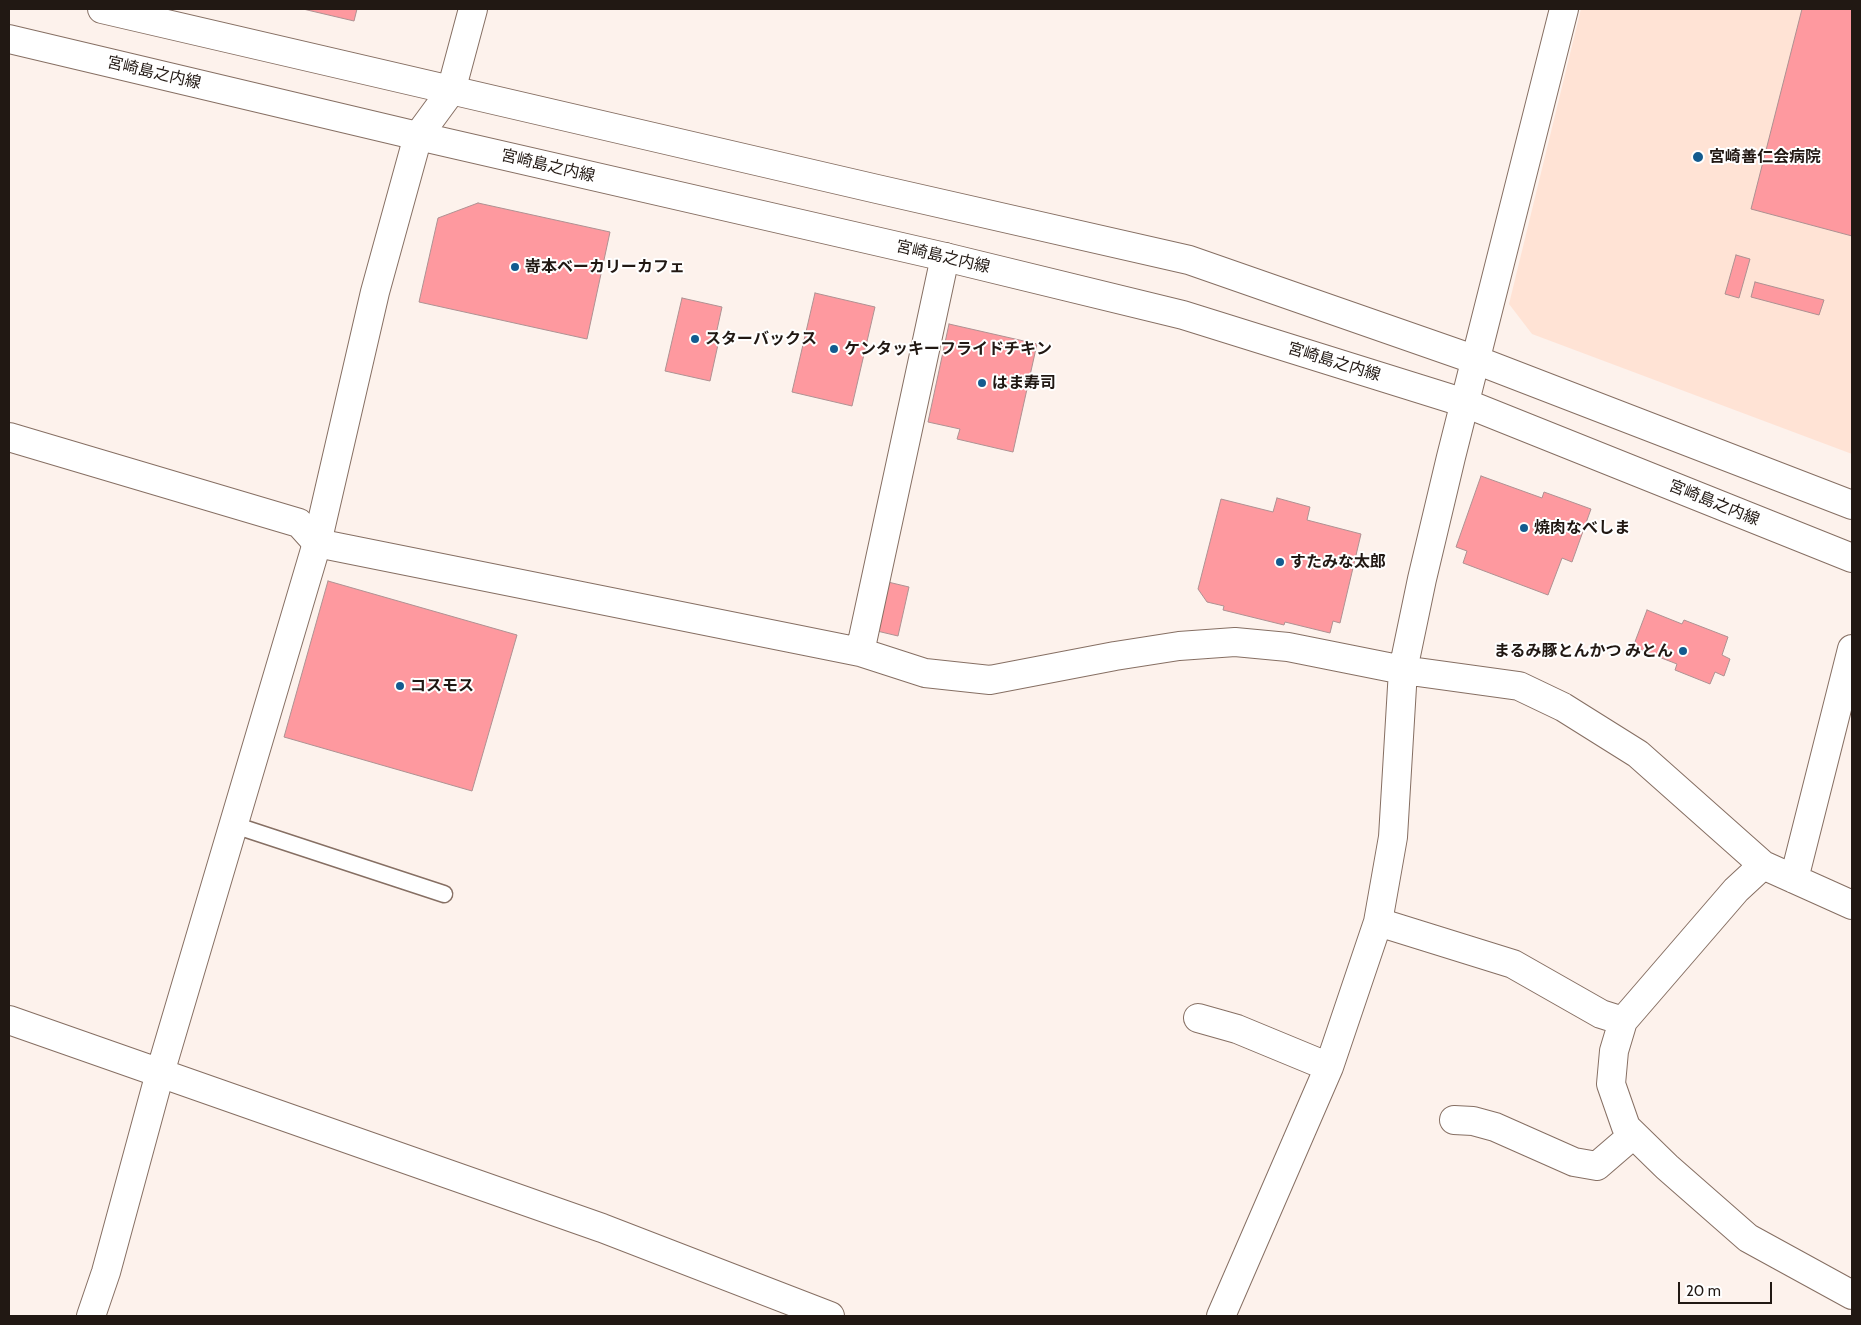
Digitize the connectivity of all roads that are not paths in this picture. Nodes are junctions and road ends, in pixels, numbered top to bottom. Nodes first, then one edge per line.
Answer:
1 (102, 9) edge
2 (473, 9) edge
3 (1564, 9) edge
4 (9, 39) edge
5 (452, 91) junction
6 (418, 136) junction
7 (945, 257) junction
8 (1476, 360) junction
9 (1465, 403) junction
10 (9, 437) edge
11 (1852, 505) edge
12 (317, 543) junction
13 (1852, 558) edge
14 (1852, 650) edge
15 (860, 652) junction
16 (1403, 670) junction
17 (234, 825) junction
18 (1763, 865) junction
19 (1794, 879) junction
20 (444, 894) dead end
21 (1852, 905) edge
22 (1378, 922) junction
23 (1198, 1018) dead end
24 (9, 1020) edge
25 (1623, 1021) junction
26 (1329, 1067) junction
27 (160, 1073) junction
28 (1454, 1120) dead end
29 (1633, 1135) junction
30 (1852, 1295) edge
31 (92, 1316) edge
32 (830, 1316) edge
33 (1221, 1316) edge

1 - 5 street
2 - 5 street
3 - 8 street
4 - 6 street, 宮崎島之内線
5 - 6 street
5 - 8 street
6 - 7 street, 宮崎島之内線
6 - 12 street
7 - 9 street, 宮崎島之内線
7 - 15 street
8 - 9 street
8 - 11 street
9 - 13 street, 宮崎島之内線
9 - 16 street
10 - 12 street
12 - 15 street
12 - 17 street
14 - 19 street
15 - 16 street
16 - 18 street
16 - 22 street
17 - 20 lane
17 - 27 street
18 - 19 street
18 - 25 street
19 - 21 street
22 - 25 street
22 - 26 street
23 - 26 street
24 - 27 street
25 - 29 street
26 - 33 street
27 - 31 street
27 - 32 street
28 - 29 street
29 - 30 street

